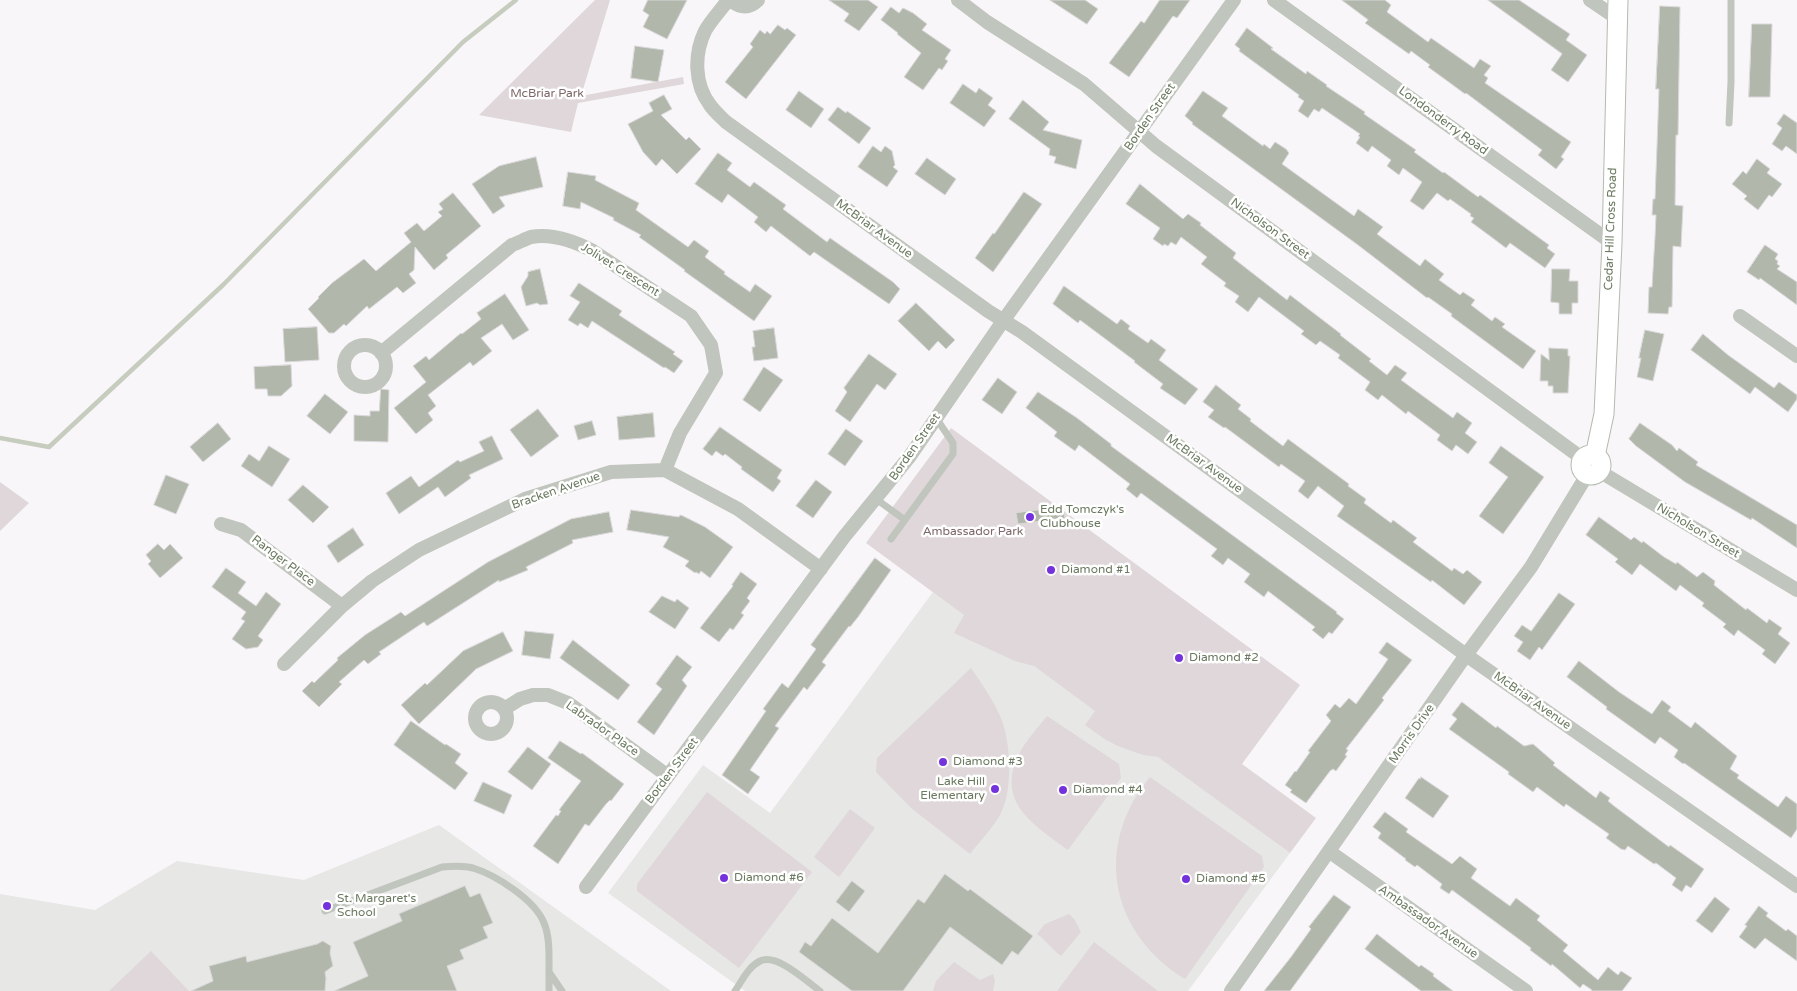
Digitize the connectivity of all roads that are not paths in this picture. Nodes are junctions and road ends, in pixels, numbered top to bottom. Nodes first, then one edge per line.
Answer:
1 (729, 0) edge
2 (758, 0) edge
3 (958, 0) edge
4 (1234, 0) edge
5 (1274, 0) edge
6 (1590, 0) edge
7 (1618, 0) edge
8 (1731, 0) edge
9 (1618, 19) junction
10 (1729, 124) dead end
11 (1140, 131) junction
12 (1612, 243) junction
13 (1740, 316) dead end
14 (1003, 321) junction
15 (381, 353) dead end
16 (1797, 356) edge
17 (936, 418) junction
18 (1591, 465) junction
19 (665, 470) junction
20 (876, 499) junction
21 (905, 520) junction
22 (221, 524) dead end
23 (891, 539) dead end
24 (821, 569) junction
25 (1797, 590) edge
26 (342, 606) junction
27 (1466, 655) junction
28 (284, 664) dead end
29 (504, 709) dead end
30 (668, 776) junction
31 (1330, 852) junction
32 (1797, 886) edge
33 (586, 887) dead end
34 (324, 911) dead end
35 (549, 972) junction
36 (549, 991) edge
37 (562, 991) edge
38 (735, 991) edge
39 (820, 991) edge
40 (1231, 991) edge
41 (1526, 991) edge

1 - 2 street, McBriar Avenue
1 - 14 street, McBriar Avenue
3 - 11 street, Nicholson Street
4 - 11 street, Borden Street
5 - 12 street, Londonderry Road
6 - 9 street
7 - 9 street, Cedar Hill Cross Road
8 - 10 lane
9 - 12 street, Cedar Hill Cross Road
11 - 14 street, Borden Street
11 - 18 street, Nicholson Street
12 - 18 street, Cedar Hill Cross Road
13 - 16 street
14 - 17 street, Borden Street
14 - 27 street, McBriar Avenue
15 - 19 street, Jolivet Crescent
17 - 20 street, Borden Street
17 - 21 lane
18 - 25 street, Nicholson Street
18 - 27 street, Morris Drive
19 - 24 street
19 - 26 street, Bracken Avenue
20 - 21 lane
20 - 24 street, Borden Street
21 - 23 lane
22 - 26 street, Ranger Place
24 - 30 street, Borden Street
26 - 28 street, Bracken Avenue
27 - 31 street, Morris Drive
27 - 32 street, McBriar Avenue
29 - 30 street, Labrador Place
30 - 33 street, Borden Street
31 - 40 street, Morris Drive
31 - 41 street, Ambassador Avenue
34 - 35 lane
35 - 36 lane
35 - 37 lane
38 - 39 lane

